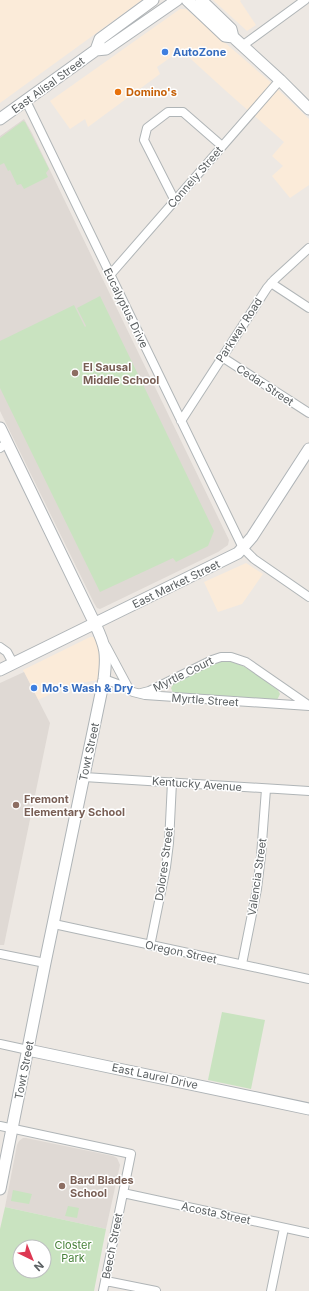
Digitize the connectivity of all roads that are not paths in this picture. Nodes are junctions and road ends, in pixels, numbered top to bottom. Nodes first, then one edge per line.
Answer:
1 (153, 0) edge
2 (177, 0) edge
3 (187, 0) edge
4 (201, 0) edge
5 (305, 0) edge
6 (233, 37) junction
7 (242, 46) junction
8 (96, 50) junction
9 (280, 80) junction
10 (26, 101) junction
11 (309, 110) edge
12 (0, 120) edge
13 (222, 146) junction
14 (174, 201) junction
15 (309, 248) edge
16 (110, 275) junction
17 (271, 283) junction
18 (309, 308) edge
19 (222, 357) junction
20 (309, 413) edge
21 (181, 421) junction
22 (0, 428) edge
23 (4, 446) edge
24 (309, 449) edge
25 (243, 548) junction
26 (309, 597) edge
27 (95, 624) junction
28 (101, 636) junction
29 (0, 647) edge
30 (13, 663) junction
31 (0, 670) edge
32 (174, 678) junction
33 (104, 679) junction
34 (278, 686) junction
35 (129, 689) junction
36 (138, 693) junction
37 (177, 698) junction
38 (270, 704) junction
39 (309, 706) edge
40 (84, 777) junction
41 (172, 782) junction
42 (266, 788) junction
43 (309, 791) edge
44 (54, 924) junction
45 (150, 946) junction
46 (0, 954) edge
47 (45, 963) junction
48 (242, 964) junction
49 (309, 979) edge
50 (0, 1044) edge
51 (28, 1050) junction
52 (309, 1109) edge
53 (0, 1126) edge
54 (13, 1128) junction
55 (0, 1189) edge
56 (123, 1193) junction
57 (284, 1228) junction
58 (309, 1233) edge
59 (106, 1281) junction
60 (103, 1291) edge
61 (156, 1291) edge
62 (271, 1291) edge

1 - 8 street, East Alisal Street
2 - 8 street, East Alisal Street
3 - 6 street
4 - 6 street
5 - 7 street
6 - 7 street
7 - 9 street
8 - 10 street, East Alisal Street
9 - 11 street
9 - 13 street, Connely Street
10 - 12 street, East Alisal Street
10 - 16 street, Eucalyptus Drive
13 - 14 street, Connely Street
13 - 14 street
14 - 16 street, Connely Street
15 - 17 street, Parkway Road
16 - 21 street, Eucalyptus Drive
17 - 18 street
17 - 19 street, Parkway Road
19 - 20 street, Cedar Street
19 - 21 street, Parkway Road
21 - 25 street, Eucalyptus Drive
22 - 23 street, Towt Street
23 - 27 street, Towt Street
24 - 25 street, East Market Street
25 - 26 street, Eucalyptus Drive
25 - 27 street, East Market Street
27 - 28 street, Towt Street
27 - 30 street, East Market Street
28 - 33 street, Towt Street
28 - 35 street
29 - 30 street
30 - 31 street, East Market Street
32 - 34 street, Myrtle Court
32 - 36 street, Myrtle Court
32 - 37 street
33 - 35 street, Myrtle Street
33 - 40 street, Towt Street
34 - 38 street
34 - 39 street, Myrtle Court
35 - 36 street, Myrtle Street
36 - 37 street, Myrtle Street
37 - 38 street, Myrtle Street
38 - 39 street, Myrtle Street
40 - 41 street, Kentucky Avenue
40 - 44 street, Towt Street
41 - 42 street, Kentucky Avenue
41 - 45 street, Dolores Street
42 - 43 street, Kentucky Avenue
42 - 48 street, Valencia Street
44 - 45 street, Oregon Street
44 - 47 street, Towt Street
45 - 48 street, Oregon Street
46 - 47 street
47 - 51 street, Towt Street
48 - 49 street, Oregon Street
50 - 51 street, East Laurel Drive
51 - 52 street, East Laurel Drive
51 - 54 street, Towt Street
53 - 54 street
54 - 55 street, Towt Street
54 - 56 street, Beech Street
56 - 57 street, Acosta Street
56 - 59 street, Beech Street
57 - 58 street, Acosta Street
57 - 62 street
59 - 60 street, Beech Street
59 - 61 street

